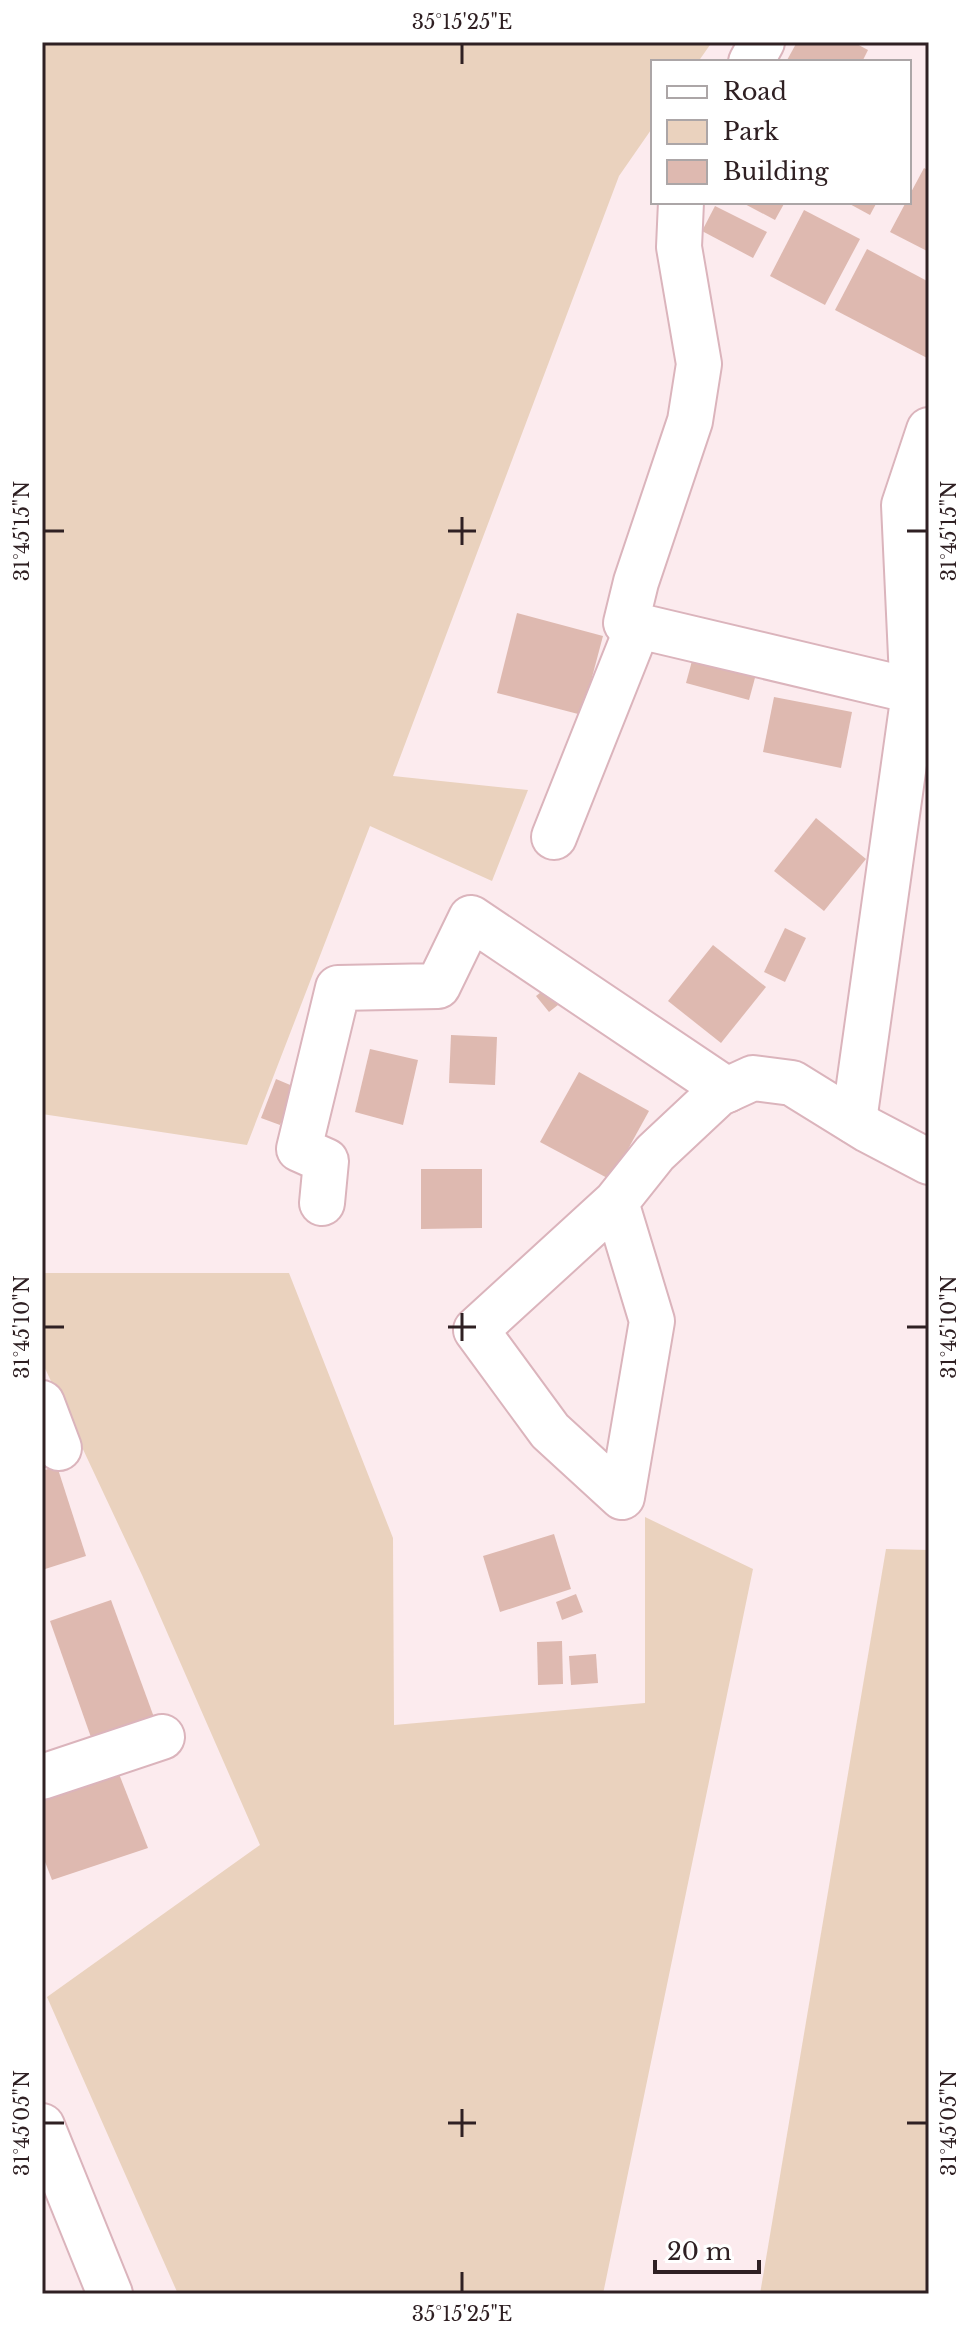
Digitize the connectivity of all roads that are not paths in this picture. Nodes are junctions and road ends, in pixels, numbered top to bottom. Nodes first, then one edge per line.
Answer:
1 (762, 42) edge
2 (752, 60) edge
3 (681, 204) edge
4 (929, 430) edge
5 (638, 626) junction
6 (913, 691) junction
7 (554, 837) dead end
8 (727, 1090) junction
9 (854, 1121) junction
10 (929, 1162) edge
11 (616, 1202) junction
12 (322, 1203) dead end
13 (42, 1403) edge
14 (59, 1448) dead end
15 (162, 1737) dead end
16 (42, 1777) edge
17 (42, 2126) edge
18 (110, 2294) edge

1 - 2 street
3 - 5 street
4 - 6 street
5 - 6 street
5 - 7 street
6 - 9 street
8 - 9 street
8 - 11 street
8 - 12 street
9 - 10 street
11 - 11 street
13 - 14 street
15 - 16 street
17 - 18 street

